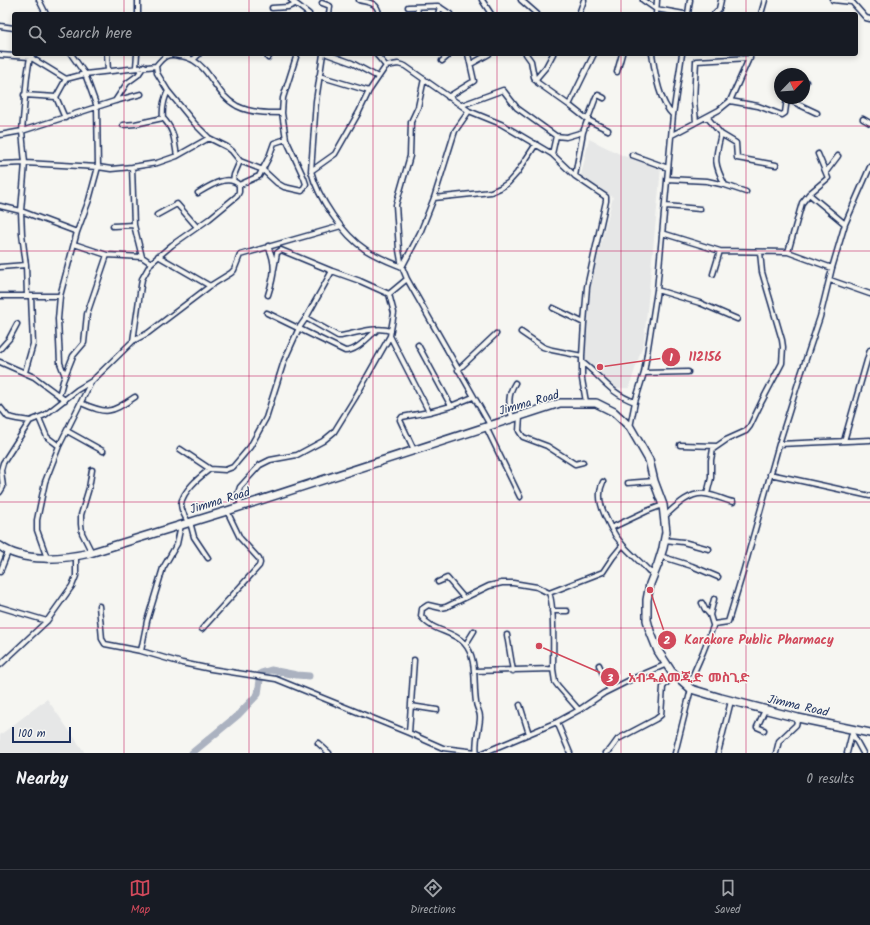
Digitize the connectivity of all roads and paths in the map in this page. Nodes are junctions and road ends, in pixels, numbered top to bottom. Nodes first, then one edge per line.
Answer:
1 (39, 0) edge
2 (138, 0) edge
3 (291, 0) edge
4 (359, 0) edge
5 (482, 0) edge
6 (521, 0) edge
7 (584, 0) edge
8 (643, 0) edge
9 (657, 0) edge
10 (690, 0) edge
11 (721, 0) edge
12 (765, 0) edge
13 (833, 0) edge
14 (322, 3) dead end
15 (295, 4) junction
16 (418, 7) junction
17 (440, 7) junction
18 (272, 8) dead end
19 (408, 8) dead end
20 (45, 12) edge
21 (138, 12) edge
22 (306, 12) edge
23 (329, 12) edge
24 (379, 12) edge
25 (417, 12) edge
26 (439, 12) edge
27 (447, 12) edge
28 (490, 12) edge
29 (535, 12) edge
30 (580, 12) edge
31 (656, 12) edge
32 (688, 12) edge
33 (716, 12) edge
34 (762, 12) edge
35 (870, 19) edge
36 (0, 26) edge
37 (12, 28) edge
38 (0, 55) edge
39 (12, 55) edge
40 (32, 56) edge
41 (33, 56) edge
42 (72, 56) edge
43 (107, 56) edge
44 (137, 56) edge
45 (165, 56) edge
46 (178, 56) edge
47 (197, 56) edge
48 (296, 56) edge
49 (323, 56) edge
50 (333, 56) edge
51 (378, 56) edge
52 (448, 56) edge
53 (469, 56) edge
54 (485, 56) edge
55 (527, 56) edge
56 (552, 56) edge
57 (593, 56) edge
58 (621, 56) edge
59 (651, 56) edge
60 (682, 56) edge
61 (750, 56) edge
62 (193, 60) junction
63 (442, 61) dead end
64 (471, 64) junction
65 (144, 66) junction
66 (156, 66) junction
67 (386, 66) junction
68 (136, 67) junction
69 (108, 71) junction
70 (617, 72) dead end
71 (85, 74) junction
72 (319, 76) junction
73 (378, 77) junction
74 (66, 79) junction
75 (424, 79) junction
76 (535, 80) junction
77 (168, 91) junction
78 (369, 91) junction
79 (141, 94) dead end
80 (24, 95) junction
81 (56, 97) junction
82 (448, 97) junction
83 (604, 98) dead end
84 (115, 101) junction
85 (730, 101) junction
86 (786, 104) edge
87 (799, 104) edge
88 (462, 105) junction
89 (569, 105) junction
90 (97, 107) junction
91 (469, 111) junction
92 (282, 113) junction
93 (817, 113) dead end
94 (673, 115) junction
95 (707, 117) junction
96 (65, 118) junction
97 (163, 118) junction
98 (863, 119) dead end
99 (588, 120) junction
100 (696, 122) junction
101 (870, 123) edge
102 (123, 125) dead end
103 (608, 130) dead end
104 (22, 132) junction
105 (583, 132) junction
106 (672, 134) junction
107 (721, 134) junction
108 (0, 135) edge
109 (556, 136) junction
110 (208, 138) junction
111 (286, 139) junction
112 (536, 144) junction
113 (552, 154) junction
114 (818, 154) dead end
115 (632, 155) dead end
116 (177, 156) junction
117 (838, 156) dead end
118 (240, 161) junction
119 (25, 163) junction
120 (0, 164) edge
121 (776, 165) dead end
122 (98, 167) junction
123 (870, 167) edge
124 (132, 168) junction
125 (668, 168) junction
126 (263, 170) junction
127 (311, 171) junction
128 (826, 172) junction
129 (576, 176) junction
130 (667, 179) junction
131 (233, 181) junction
132 (240, 185) junction
133 (725, 185) junction
134 (746, 192) dead end
135 (198, 193) dead end
136 (809, 194) junction
137 (434, 198) junction
138 (0, 206) edge
139 (666, 206) junction
140 (700, 209) dead end
141 (21, 211) junction
142 (157, 215) dead end
143 (845, 224) junction
144 (113, 226) dead end
145 (134, 226) junction
146 (340, 226) junction
147 (197, 228) junction
148 (77, 232) junction
149 (662, 233) junction
150 (74, 244) junction
151 (268, 246) junction
152 (720, 251) junction
153 (760, 252) junction
154 (788, 252) junction
155 (107, 255) junction
156 (158, 256) junction
157 (142, 257) junction
158 (151, 263) junction
159 (26, 265) junction
160 (0, 267) edge
161 (402, 268) junction
162 (832, 268) junction
163 (274, 269) junction
164 (332, 271) junction
165 (713, 274) dead end
166 (407, 279) junction
167 (830, 280) junction
168 (210, 286) junction
169 (657, 290) junction
170 (389, 294) junction
171 (870, 294) edge
172 (0, 296) edge
173 (29, 296) junction
174 (60, 296) junction
175 (268, 296) dead end
176 (554, 308) dead end
177 (267, 313) dead end
178 (306, 318) junction
179 (738, 319) dead end
180 (584, 323) junction
181 (17, 324) dead end
182 (298, 328) junction
183 (376, 331) junction
184 (391, 331) junction
185 (521, 332) dead end
186 (496, 334) dead end
187 (390, 336) junction
188 (133, 341) junction
189 (418, 345) dead end
190 (0, 349) edge
191 (870, 354) edge
192 (582, 356) junction
193 (0, 362) edge
194 (582, 362) junction
195 (458, 370) junction
196 (25, 372) junction
197 (688, 372) dead end
198 (644, 373) junction
199 (65, 376) junction
200 (92, 381) junction
201 (515, 383) dead end
202 (59, 396) junction
203 (135, 396) dead end
204 (473, 397) junction
205 (65, 400) junction
206 (586, 402) junction
207 (635, 402) junction
208 (81, 403) junction
209 (451, 406) junction
210 (0, 407) edge
211 (429, 412) junction
212 (520, 416) junction
213 (39, 418) junction
214 (512, 418) junction
215 (30, 421) junction
216 (488, 426) junction
217 (630, 427) junction
218 (67, 432) junction
219 (870, 440) edge
220 (844, 441) junction
221 (779, 444) junction
222 (680, 445) dead end
223 (59, 446) junction
224 (716, 446) junction
225 (180, 449) dead end
226 (414, 450) junction
227 (103, 451) dead end
228 (583, 462) dead end
229 (210, 469) junction
230 (92, 470) dead end
231 (770, 474) junction
232 (654, 481) junction
233 (603, 482) dead end
234 (628, 483) dead end
235 (0, 492) edge
236 (707, 494) junction
237 (520, 496) dead end
238 (870, 496) edge
239 (733, 502) dead end
240 (663, 505) junction
241 (241, 506) junction
242 (227, 511) junction
243 (664, 517) junction
244 (186, 523) junction
245 (611, 528) junction
246 (664, 540) junction
247 (0, 546) edge
248 (622, 546) junction
249 (710, 549) dead end
250 (8, 552) junction
251 (92, 553) junction
252 (76, 556) junction
253 (660, 556) junction
254 (47, 558) junction
255 (208, 558) dead end
256 (0, 572) edge
257 (654, 573) junction
258 (718, 576) dead end
259 (438, 582) dead end
260 (549, 593) junction
261 (464, 598) junction
262 (714, 599) dead end
263 (702, 603) dead end
264 (99, 606) dead end
265 (0, 607) edge
266 (552, 611) junction
267 (567, 611) dead end
268 (710, 615) junction
269 (47, 620) junction
270 (713, 626) junction
271 (202, 630) dead end
272 (474, 631) dead end
273 (507, 635) dead end
274 (466, 644) junction
275 (142, 651) junction
276 (414, 660) dead end
277 (667, 664) junction
278 (0, 665) edge
279 (599, 665) dead end
280 (553, 669) junction
281 (474, 671) junction
282 (513, 671) junction
283 (675, 674) junction
284 (689, 688) junction
285 (610, 690) junction
286 (731, 701) junction
287 (520, 705) dead end
288 (411, 706) junction
289 (437, 710) dead end
290 (579, 710) junction
291 (765, 710) junction
292 (798, 718) junction
293 (557, 722) junction
294 (764, 730) dead end
295 (852, 731) junction
296 (409, 733) junction
297 (870, 733) edge
298 (529, 734) junction
299 (318, 744) dead end
300 (476, 752) edge
301 (330, 753) edge
302 (483, 753) edge
303 (570, 753) edge
304 (605, 753) edge
305 (675, 753) edge
306 (718, 753) edge
307 (776, 753) edge
308 (847, 753) edge
309 (863, 753) edge

1 - 20 street
2 - 21 street
3 - 15 street
4 - 24 street
5 - 28 street
6 - 29 street
7 - 30 street
8 - 31 street
9 - 31 street
10 - 32 street
11 - 33 street
12 - 34 street
13 - 35 street
14 - 23 street
15 - 18 street
15 - 22 street
16 - 17 street
16 - 19 street
16 - 25 street
17 - 26 street
17 - 27 street
36 - 37 street
38 - 39 street
40 - 80 street
41 - 74 street
42 - 71 street
43 - 69 street
44 - 68 street
45 - 66 street
46 - 62 street
47 - 62 street
48 - 92 street
49 - 72 street
50 - 73 street
51 - 67 street
52 - 63 street
53 - 64 street
54 - 64 street
55 - 76 street
56 - 76 street
57 - 89 street
58 - 70 street
59 - 94 street
60 - 94 street
61 - 85 street
61 - 100 street
62 - 92 street
64 - 82 street
65 - 66 street
65 - 68 street
65 - 84 street
66 - 77 street
67 - 73 street
67 - 75 street
68 - 69 street
69 - 71 street
71 - 74 street
71 - 90 street
72 - 78 street
72 - 127 street
73 - 78 street
74 - 81 street
75 - 82 street
75 - 161 street
76 - 89 street
77 - 97 street
77 - 110 street
78 - 127 street
79 - 84 street
80 - 81 street
80 - 104 street
81 - 96 street
82 - 88 street
83 - 99 street
84 - 90 street
85 - 86 street
85 - 95 street
87 - 93 street
88 - 91 street
88 - 109 street
89 - 99 street
90 - 96 street
90 - 122 street
91 - 112 street
91 - 137 street
92 - 111 street
94 - 106 street
95 - 100 street
95 - 107 street
96 - 104 street
97 - 102 street
97 - 116 street
98 - 101 street
99 - 103 street
99 - 105 street
100 - 106 street
104 - 108 street
104 - 119 street
105 - 109 street
105 - 129 street
106 - 125 street
107 - 121 street
107 - 133 street
109 - 113 street
110 - 116 street
110 - 118 street
111 - 126 street
111 - 126 street
112 - 113 street
112 - 137 street
113 - 129 street
114 - 128 street
115 - 125 street
116 - 124 street
117 - 128 street
118 - 126 street
118 - 131 street
119 - 120 street
119 - 122 street
119 - 141 street
122 - 124 street
122 - 148 street
123 - 143 street
124 - 145 street
125 - 130 street
126 - 132 street
127 - 146 street
128 - 136 street
129 - 180 street
130 - 133 street
130 - 139 street
131 - 132 street
131 - 135 street
132 - 147 street
133 - 134 street
136 - 143 street
136 - 154 street
137 - 161 street
138 - 141 street
139 - 140 street
139 - 149 street
141 - 148 street
141 - 159 street
142 - 147 street
143 - 162 street
144 - 145 street
145 - 157 street
146 - 151 street
146 - 161 street
147 - 156 street
148 - 150 street
149 - 152 street
149 - 169 street
150 - 155 street
150 - 174 street
151 - 163 street
151 - 168 street
152 - 153 street
152 - 165 street
153 - 154 street
153 - 224 street
154 - 162 street
155 - 157 street
155 - 199 street
156 - 158 street
156 - 168 street
157 - 158 street
158 - 188 street
159 - 160 street
159 - 173 street
161 - 166 street
162 - 167 street
163 - 164 street
163 - 175 street
164 - 170 street
164 - 178 street
166 - 170 street
166 - 195 street
167 - 171 street
167 - 221 street
168 - 188 street
169 - 179 street
169 - 198 street
170 - 184 street
172 - 173 street
173 - 174 street
173 - 196 street
174 - 199 street
176 - 180 street
177 - 182 street
178 - 182 street
178 - 183 street
180 - 192 street
181 - 190 street
182 - 183 street
182 - 229 street
183 - 184 street
184 - 187 street
185 - 192 street
186 - 195 street
187 - 211 street
187 - 241 street
188 - 200 street
189 - 209 street
191 - 220 street
192 - 194 street
193 - 196 street
194 - 206 street
194 - 207 street
195 - 204 street
196 - 202 street
197 - 198 street
198 - 207 street
199 - 202 street
200 - 205 street
200 - 208 street
201 - 214 street
202 - 205 street
203 - 208 street
204 - 209 street
204 - 216 street
205 - 213 street
206 - 212 highway, Jimma Road
206 - 217 highway, Jimma Road
207 - 217 street
208 - 218 street
209 - 211 street
210 - 215 street
211 - 226 street
212 - 214 highway, Jimma Road
212 - 228 street
213 - 215 street
213 - 223 street
214 - 216 highway, Jimma Road
215 - 235 street
216 - 226 highway, Jimma Road
216 - 237 street
217 - 232 highway, Jimma Road
218 - 223 street
218 - 227 street
219 - 220 street
220 - 221 street
221 - 231 street
222 - 224 street
223 - 254 street
224 - 236 street
225 - 229 street
226 - 241 highway, Jimma Road
229 - 244 street
230 - 251 street
231 - 238 street
231 - 270 street
232 - 234 street
232 - 240 highway, Jimma Road
233 - 245 street
236 - 239 street
236 - 243 street
240 - 243 highway, Jimma Road
240 - 245 street
241 - 242 highway, Jimma Road
242 - 244 highway, Jimma Road
242 - 271 street
243 - 246 highway, Jimma Road
244 - 251 highway, Jimma Road
244 - 255 street
244 - 275 street
245 - 248 street
246 - 249 street
246 - 253 highway, Jimma Road
247 - 250 highway, Jimma Road
248 - 257 street
248 - 260 street
250 - 254 highway, Jimma Road
250 - 256 street
251 - 252 highway, Jimma Road
252 - 254 highway, Jimma Road
252 - 269 street
253 - 257 highway, Jimma Road
253 - 258 street
257 - 277 highway, Jimma Road
259 - 261 street
260 - 261 street
260 - 266 street
261 - 274 street
262 - 268 street
263 - 268 street
264 - 275 street
265 - 269 street
266 - 267 street
266 - 280 street
268 - 270 street
269 - 278 street
270 - 284 street
272 - 274 street
273 - 282 street
274 - 281 street
275 - 296 street
276 - 288 street
277 - 283 highway, Jimma Road
277 - 285 street
279 - 285 street
280 - 282 street
280 - 290 street
281 - 282 street
281 - 300 street
283 - 284 highway, Jimma Road
283 - 304 street
284 - 286 highway, Jimma Road
284 - 305 street
285 - 290 street
286 - 291 highway, Jimma Road
286 - 306 street
287 - 298 street
288 - 289 street
288 - 296 street
290 - 293 street
291 - 292 highway, Jimma Road
291 - 294 street
292 - 295 highway, Jimma Road
292 - 307 street
293 - 298 street
293 - 303 street
295 - 297 highway, Jimma Road
295 - 308 street
295 - 309 street
296 - 300 street
298 - 302 street
299 - 301 street

